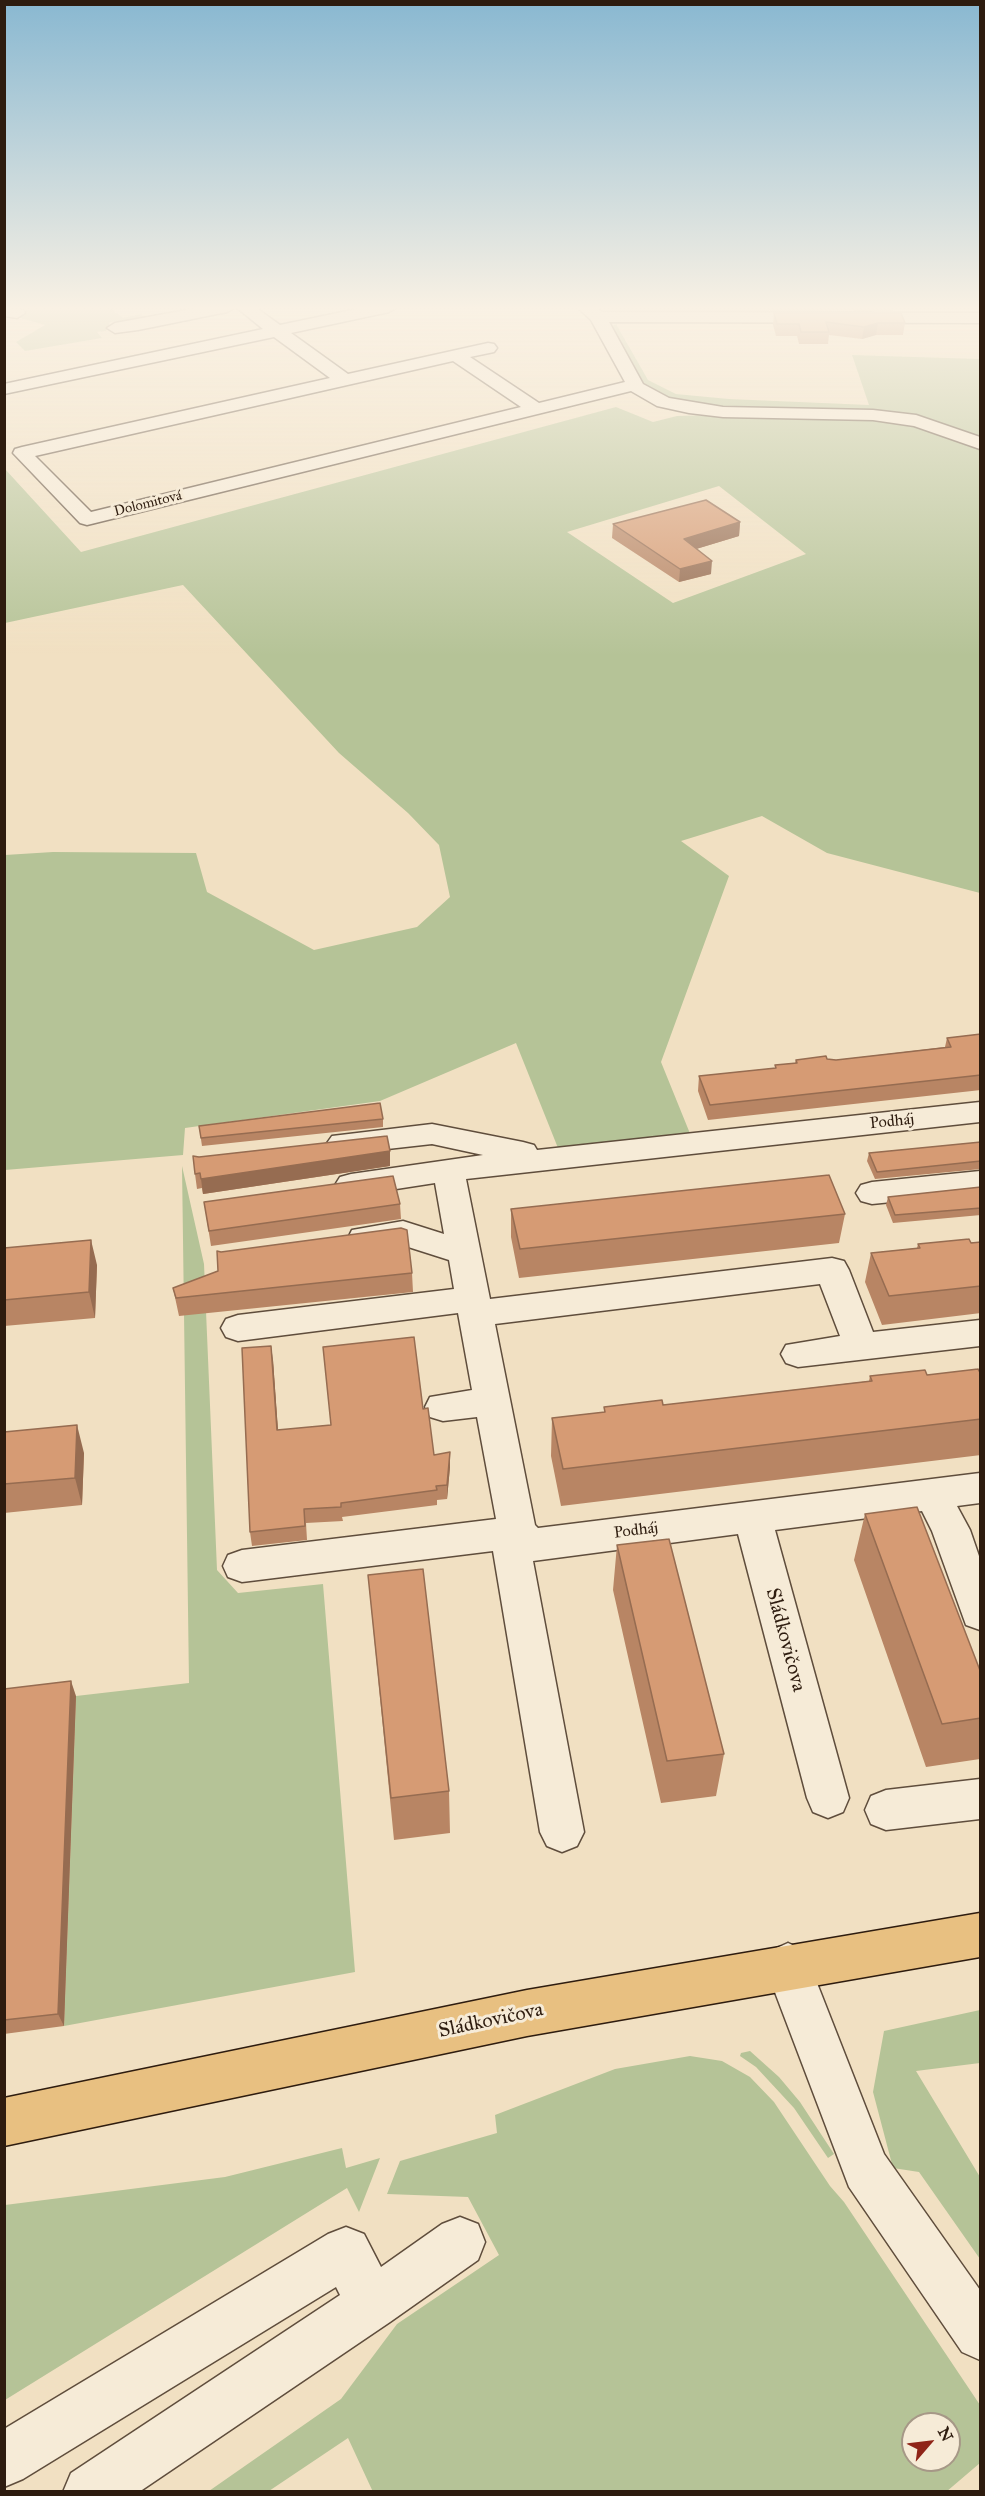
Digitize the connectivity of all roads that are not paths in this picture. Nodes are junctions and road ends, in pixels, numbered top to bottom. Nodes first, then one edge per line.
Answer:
1 (152, 423) edge
2 (477, 423) edge
3 (921, 423) edge
4 (981, 443) edge
5 (981, 1112) edge
6 (317, 1146) edge
7 (552, 1159) junction
8 (448, 1170) junction
9 (981, 1182) edge
10 (324, 1188) edge
11 (872, 1193) dead end
12 (331, 1243) edge
13 (464, 1253) junction
14 (474, 1307) junction
15 (238, 1328) dead end
16 (981, 1333) edge
17 (861, 1346) junction
18 (798, 1354) dead end
19 (492, 1401) junction
20 (443, 1407) dead end
21 (981, 1488) edge
22 (932, 1494) junction
23 (752, 1516) junction
24 (513, 1533) junction
25 (242, 1566) dead end
26 (981, 1613) edge
27 (828, 1798) dead end
28 (981, 1799) edge
29 (886, 1810) dead end
30 (562, 1832) dead end
31 (981, 1935) edge
32 (788, 1966) junction
33 (4, 2122) edge
34 (460, 2242) dead end
35 (372, 2304) junction
36 (981, 2334) edge
37 (4, 2460) edge
38 (90, 2492) edge

1 - 2 street, Dolomitová
3 - 4 street
5 - 7 street, Podháj
6 - 7 street
7 - 8 street, Podháj
8 - 10 street, Podháj
8 - 13 street
9 - 11 street
12 - 13 street
13 - 14 street
14 - 15 street
14 - 17 street
14 - 19 street
16 - 17 street
17 - 18 street
19 - 20 street
19 - 24 street
21 - 22 street, Podháj
22 - 23 street, Podháj
22 - 26 street
23 - 24 street, Podháj
23 - 27 street, Sládkovičova
24 - 25 street
24 - 30 street
28 - 29 street
31 - 32 main road, Sládkovičova
32 - 33 main road, Sládkovičova
32 - 36 street
34 - 35 street
35 - 37 street
35 - 38 street

